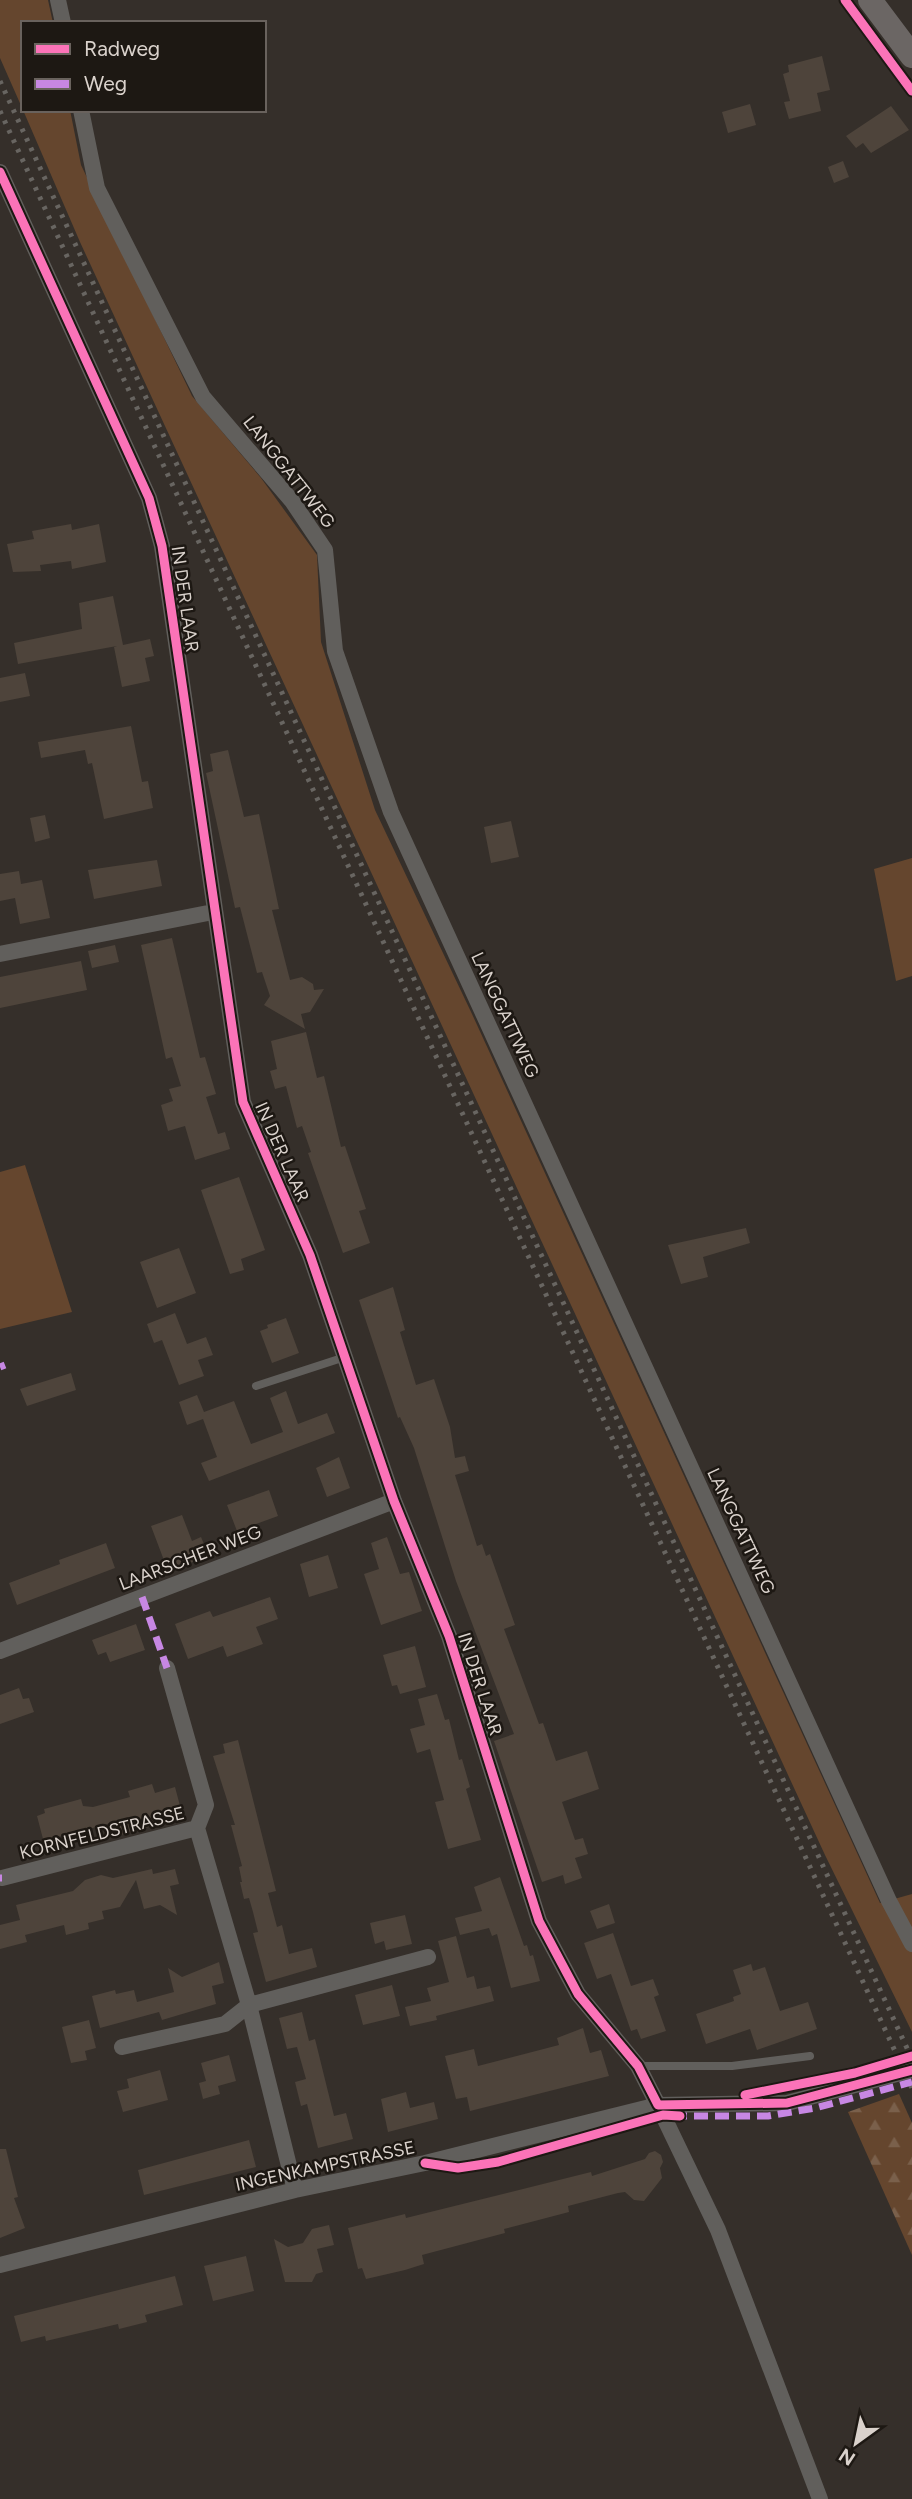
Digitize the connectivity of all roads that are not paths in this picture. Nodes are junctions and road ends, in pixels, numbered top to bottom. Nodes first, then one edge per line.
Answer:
1 (58, 0) edge
2 (870, 0) edge
3 (63, 21) edge
4 (912, 56) edge
5 (81, 112) edge
6 (0, 172) edge
7 (213, 912) junction
8 (0, 954) edge
9 (345, 1357) junction
10 (256, 1386) dead end
11 (394, 1501) junction
12 (0, 1651) edge
13 (167, 1668) dead end
14 (197, 1828) junction
15 (2, 1878) dead end
16 (912, 1944) edge
17 (428, 1956) dead end
18 (249, 2005) junction
19 (122, 2048) dead end
20 (810, 2056) dead end
21 (638, 2066) junction
22 (912, 2070) edge
23 (658, 2105) junction
24 (295, 2190) junction
25 (0, 2265) edge
26 (820, 2499) edge

1 - 3 street
2 - 4 main road
5 - 16 street, LANGGATTWEG
6 - 7 street, IN DER LAAR
7 - 8 street
7 - 9 street, IN DER LAAR
9 - 10 lane
9 - 11 street, IN DER LAAR
11 - 12 street, LAARSCHER WEG
11 - 21 street, IN DER LAAR
13 - 14 street
14 - 15 street, KORNFELDSTRASSE
14 - 18 street, KORNFELDSTRASSE
17 - 18 street
18 - 19 street
18 - 24 street, KORNFELDSTRASSE
20 - 21 lane
21 - 23 street, IN DER LAAR
22 - 23 street, INGENKAMPSTRASSE
23 - 24 street, INGENKAMPSTRASSE
23 - 26 street
24 - 25 street, INGENKAMPSTRASSE

